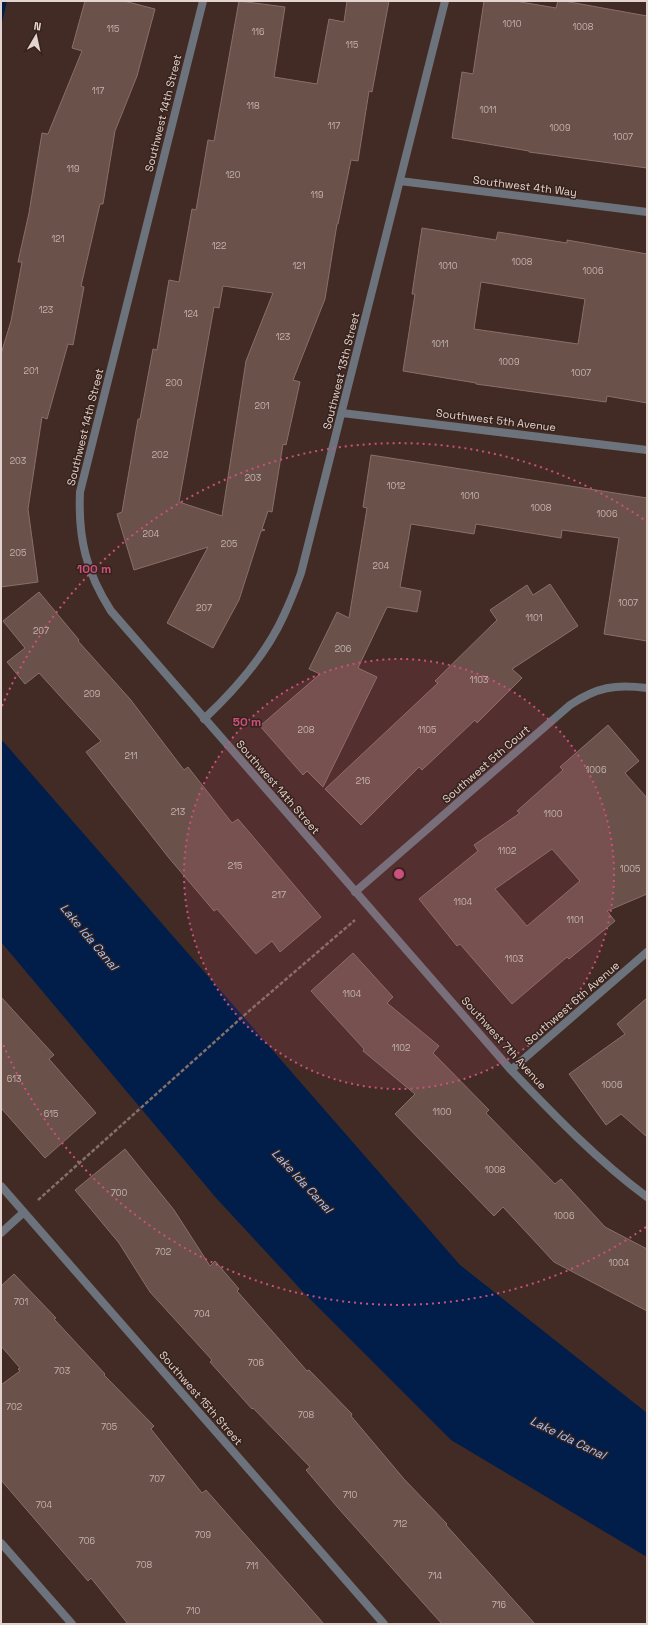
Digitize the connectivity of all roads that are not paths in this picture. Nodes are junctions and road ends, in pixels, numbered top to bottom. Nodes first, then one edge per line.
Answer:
1 (203, 1) edge
2 (445, 1) edge
3 (400, 182) junction
4 (647, 212) edge
5 (342, 413) junction
6 (647, 450) edge
7 (647, 688) edge
8 (204, 719) junction
9 (356, 892) junction
10 (647, 952) edge
11 (511, 1070) junction
12 (1, 1186) edge
13 (647, 1197) edge
14 (24, 1212) junction
15 (1, 1232) edge
16 (1, 1543) edge
17 (72, 1624) edge
18 (384, 1624) edge

1 - 8 street, Southwest 14th Street
2 - 3 street, Southwest 13th Street
3 - 4 street, Southwest 4th Way
3 - 5 street, Southwest 13th Street
5 - 6 street, Southwest 5th Avenue
5 - 8 street, Southwest 13th Street
7 - 9 street, Southwest 5th Court
8 - 9 street, Southwest 14th Street
9 - 11 street, Southwest 7th Avenue
10 - 11 street, Southwest 6th Avenue
11 - 13 street, Southwest 7th Avenue
12 - 14 street, Southwest 15th Street
14 - 15 street
14 - 18 street, Southwest 15th Street
16 - 17 street

